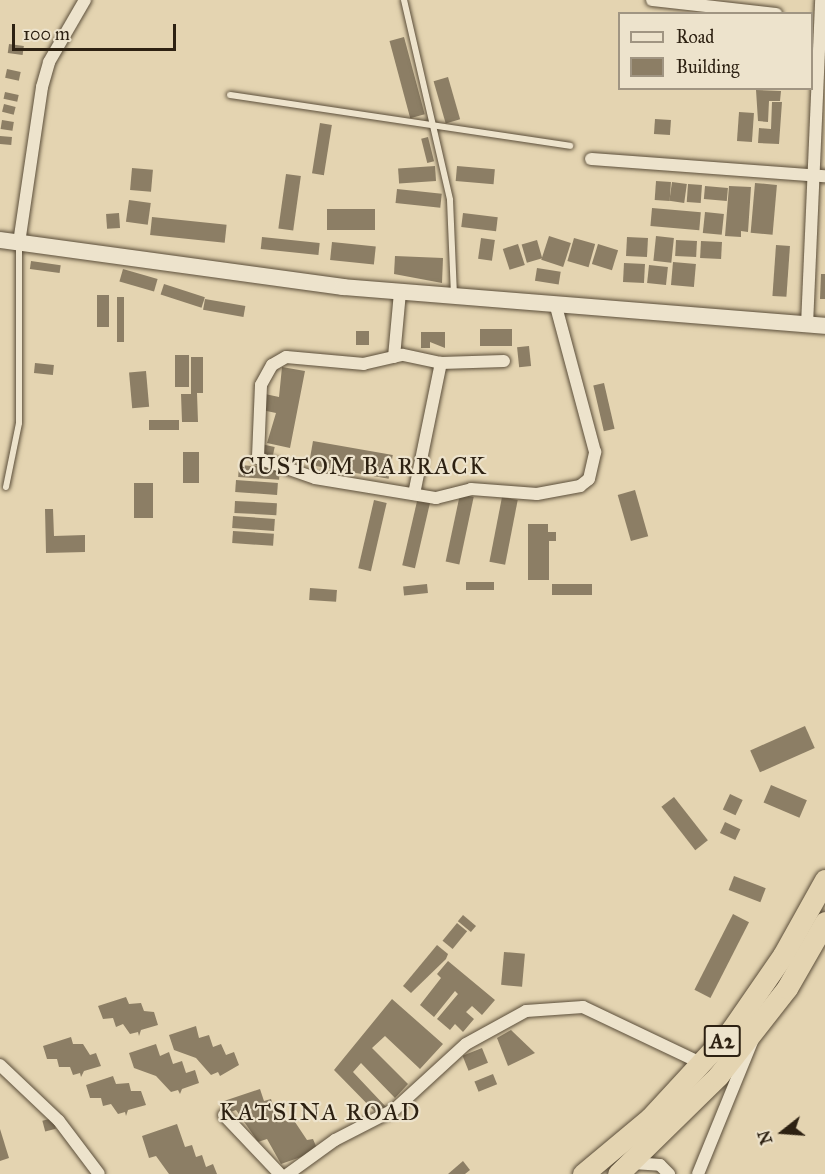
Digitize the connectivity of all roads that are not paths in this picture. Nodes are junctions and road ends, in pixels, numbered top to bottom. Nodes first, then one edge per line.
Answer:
1 (85, 0) edge
2 (404, 0) edge
3 (652, 0) edge
4 (821, 0) edge
5 (758, 12) edge
6 (819, 18) edge
7 (230, 95) dead end
8 (434, 128) junction
9 (570, 146) dead end
10 (591, 159) dead end
11 (821, 176) edge
12 (0, 240) edge
13 (19, 243) junction
14 (400, 292) junction
15 (455, 298) junction
16 (556, 306) junction
17 (807, 325) junction
18 (825, 327) edge
19 (394, 357) junction
20 (504, 361) dead end
21 (441, 363) junction
22 (6, 487) dead end
23 (414, 494) junction
24 (825, 880) edge
25 (825, 922) edge
26 (756, 1028) junction
27 (703, 1064) junction
28 (0, 1065) edge
29 (224, 1115) dead end
30 (625, 1168) edge
31 (99, 1174) edge
32 (280, 1174) edge
33 (288, 1174) edge
34 (583, 1174) edge
35 (669, 1174) edge
36 (698, 1174) edge

1 - 13 street
2 - 8 lane
3 - 5 street
4 - 6 street
6 - 11 street
7 - 8 lane
8 - 9 lane
8 - 15 lane
10 - 11 street
11 - 17 street
12 - 13 main road
13 - 14 main road
13 - 22 lane
14 - 15 main road
14 - 19 street
15 - 16 main road
16 - 17 main road
16 - 23 street
17 - 18 main road
19 - 21 street
19 - 23 street
20 - 21 street
21 - 23 street
24 - 27 highway, A2
25 - 26 highway, A2
26 - 30 highway, A2
26 - 36 street
27 - 33 street
27 - 34 highway, A2
28 - 31 street
29 - 32 street
30 - 35 street

